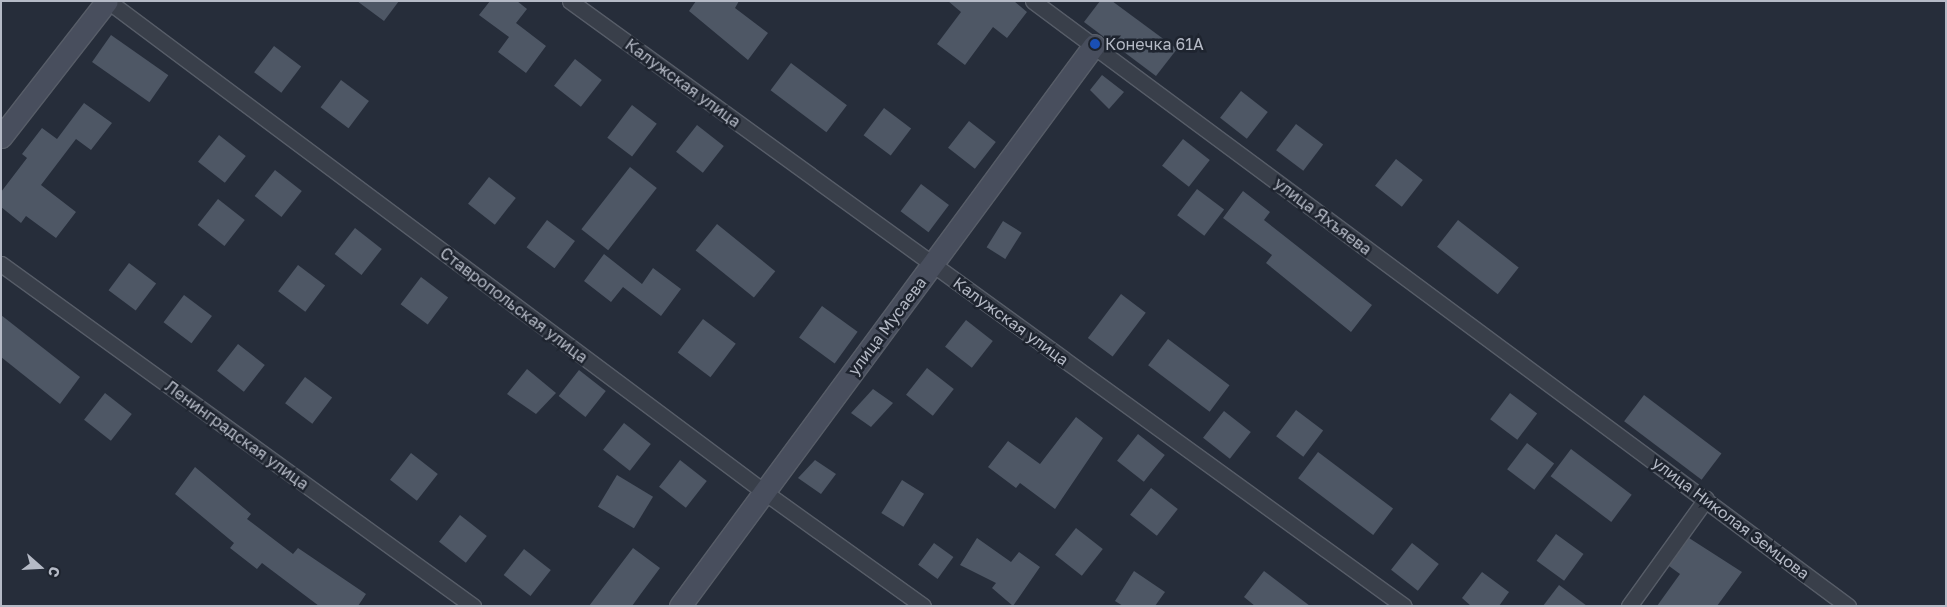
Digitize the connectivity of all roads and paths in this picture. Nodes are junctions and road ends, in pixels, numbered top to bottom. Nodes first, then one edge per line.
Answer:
1 (107, 1) edge
2 (570, 1) edge
3 (1032, 1) edge
4 (1094, 45) junction
5 (1, 137) edge
6 (1, 264) edge
7 (934, 265) junction
8 (1613, 432) joint
9 (763, 491) junction
10 (1706, 499) junction
11 (473, 606) edge
12 (680, 606) edge
13 (923, 606) edge
14 (1404, 606) edge
15 (1629, 606) edge
16 (1848, 606) edge

1 - 5 street
1 - 9 street, Ставропольская улица
2 - 7 street, Калужская улица
3 - 4 street, улица Яхъяева
4 - 7 street, улица Мусаева
4 - 8 street, улица Яхъяева
6 - 11 street, Ленинградская улица
7 - 9 street, улица Мусаева
7 - 14 street, Калужская улица
8 - 10 street, улица Николая Земцова
9 - 12 street, улица Мусаева
9 - 13 street, Ставропольская улица
10 - 15 street
10 - 16 street, улица Николая Земцова

